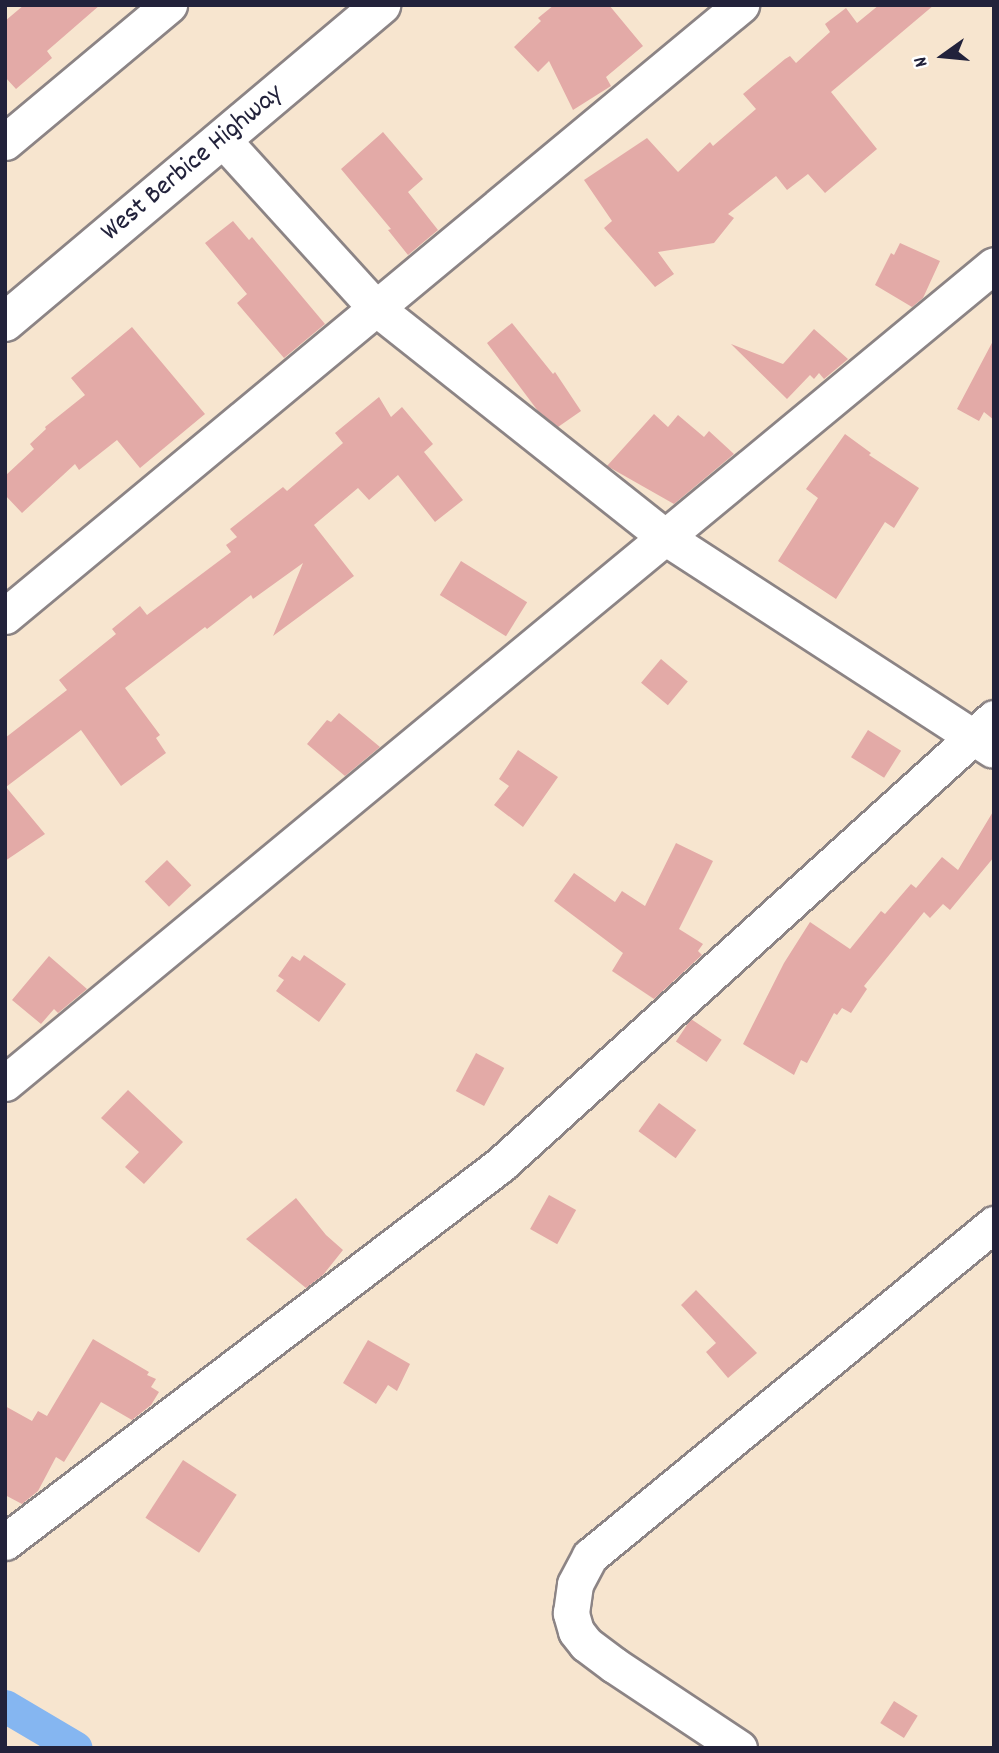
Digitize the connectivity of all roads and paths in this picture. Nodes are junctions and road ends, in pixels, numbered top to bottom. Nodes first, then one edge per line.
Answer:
1 (169, 5) edge
2 (381, 5) edge
3 (741, 5) edge
4 (222, 139) junction
5 (5, 142) edge
6 (994, 265) edge
7 (376, 308) junction
8 (5, 322) edge
9 (665, 537) junction
10 (5, 616) edge
11 (987, 735) edge
12 (5, 1083) edge
13 (994, 1224) edge
14 (5, 1542) edge
15 (739, 1748) edge

1 - 5 street
2 - 4 main road, West Berbice Highway
3 - 7 street
4 - 7 street
4 - 8 main road, West Berbice Highway
6 - 9 street
7 - 9 street
7 - 10 street
9 - 11 street
9 - 12 street
11 - 14 street
13 - 15 street

